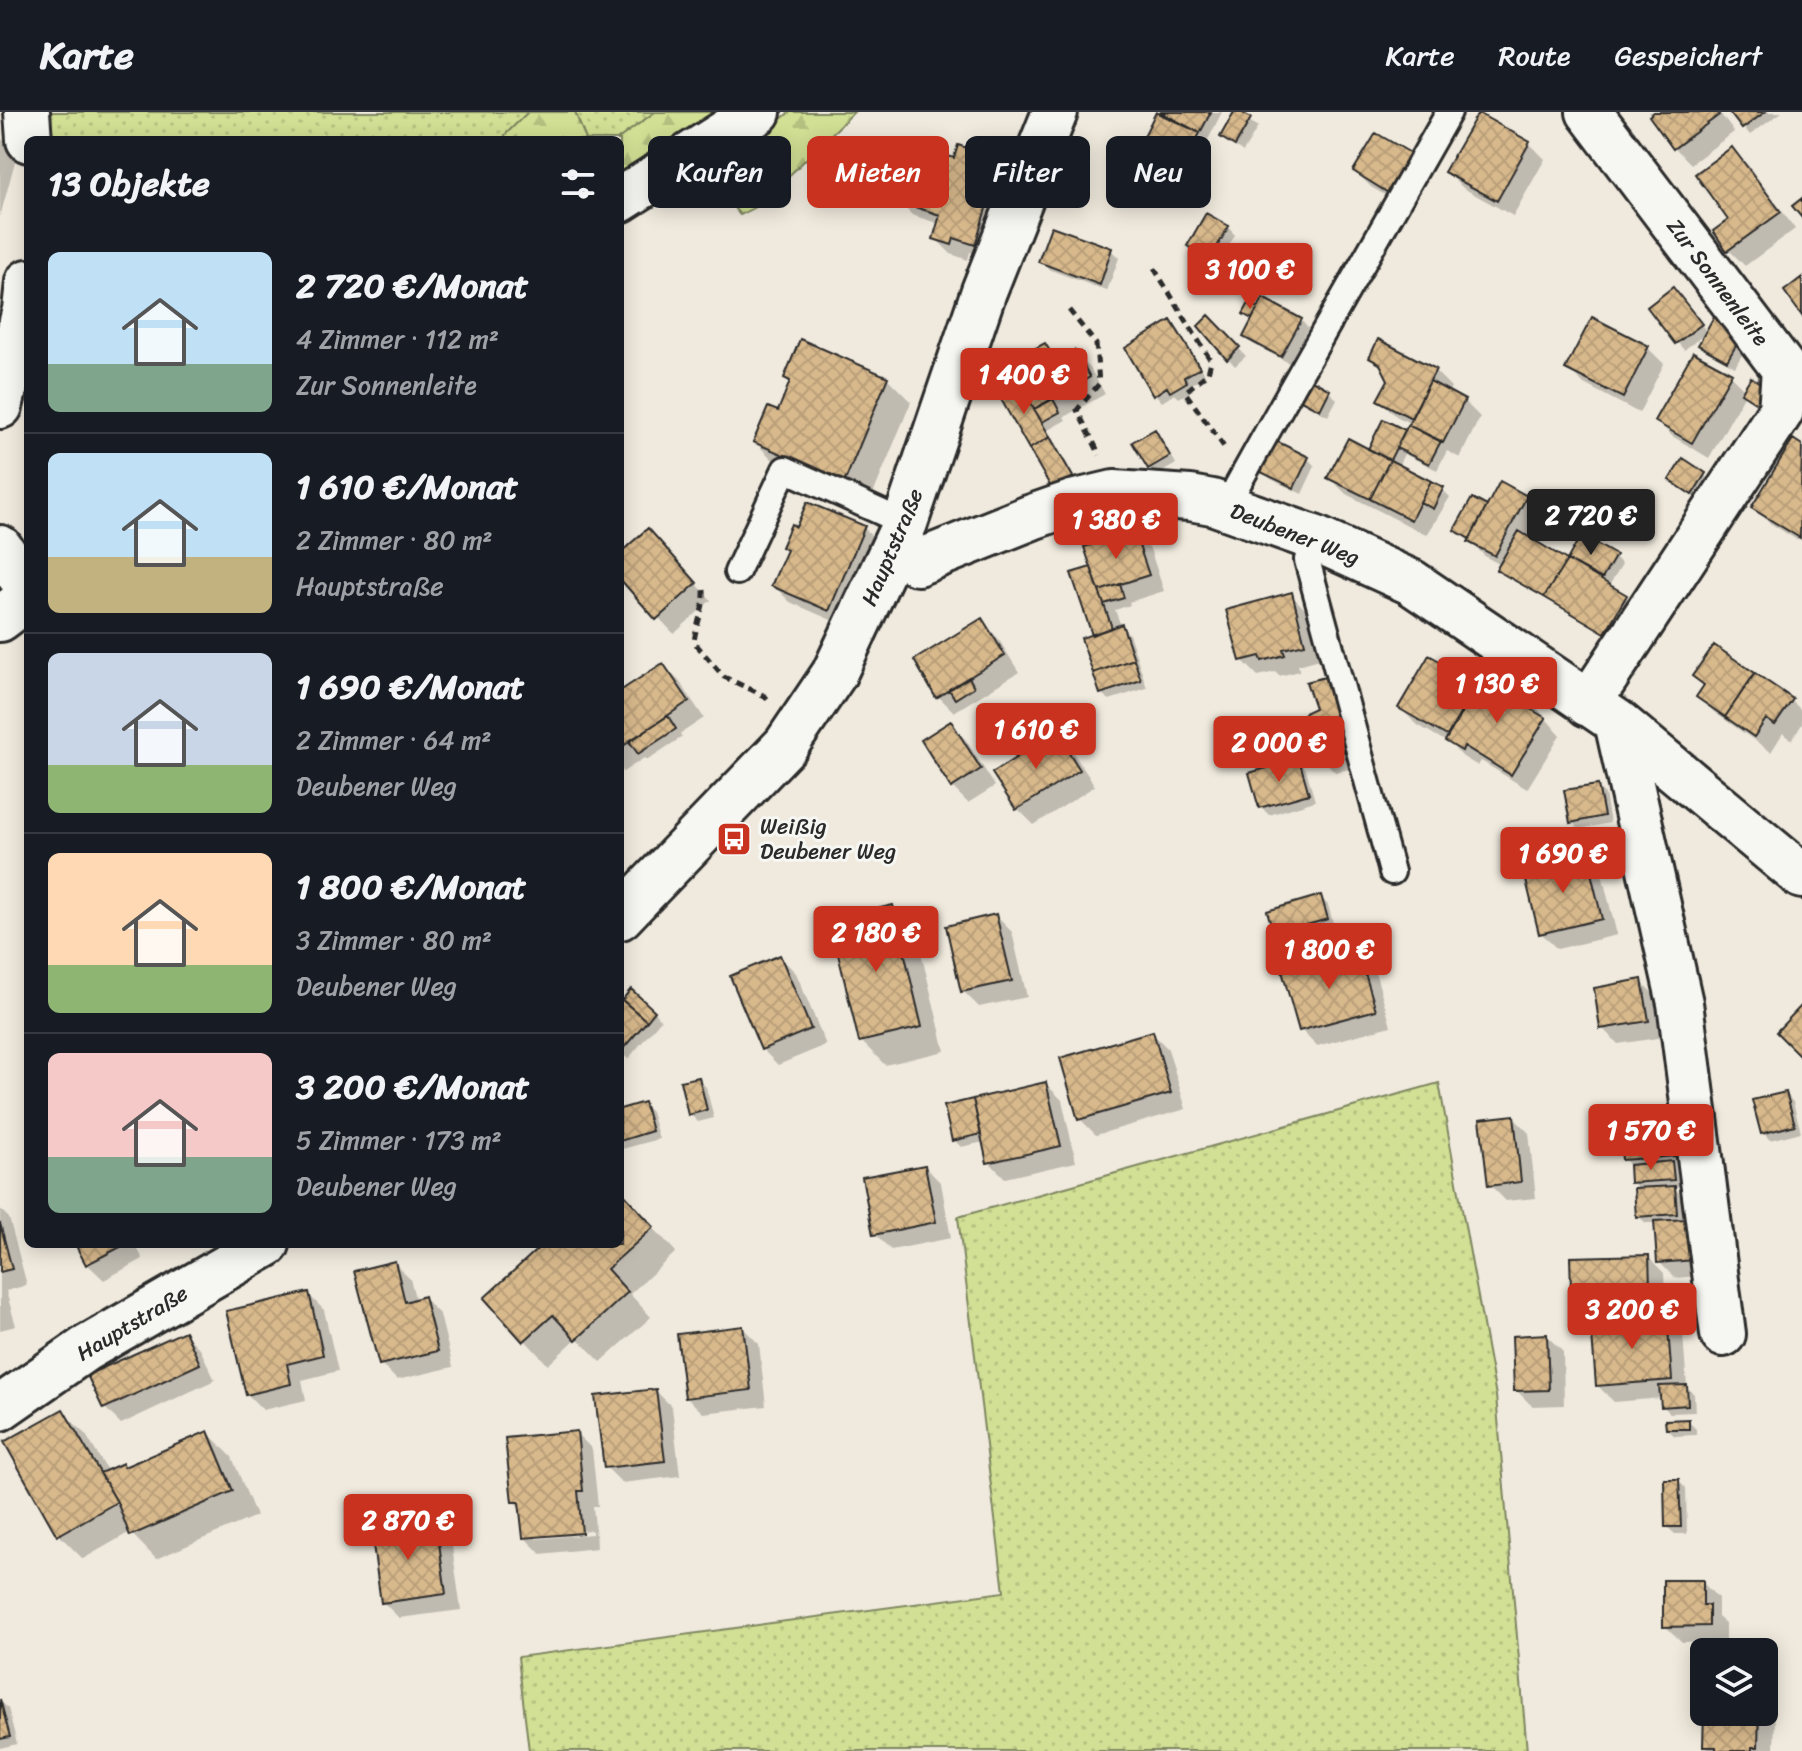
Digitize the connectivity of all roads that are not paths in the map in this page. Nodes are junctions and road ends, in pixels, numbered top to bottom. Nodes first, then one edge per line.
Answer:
1 (27, 112) edge
2 (758, 112) edge
3 (1055, 112) edge
4 (1449, 112) edge
5 (1589, 112) edge
6 (29, 136) edge
7 (624, 197) edge
8 (24, 314) edge
9 (0, 406) edge
10 (1228, 508) junction
11 (899, 537) junction
12 (1314, 538) junction
13 (0, 548) edge
14 (737, 572) dead end
15 (24, 581) edge
16 (24, 601) edge
17 (0, 619) edge
18 (1602, 713) junction
19 (1392, 872) dead end
20 (1802, 876) edge
21 (624, 913) edge
22 (260, 1248) edge
23 (1723, 1334) dead end
24 (0, 1408) edge

1 - 6 street
2 - 7 street
3 - 11 street, Hauptstraße
4 - 10 lane
5 - 18 street, Zur Sonnenleite
8 - 9 street
10 - 11 street, Deubener Weg
10 - 12 street, Deubener Weg
11 - 14 lane
11 - 21 street, Hauptstraße
12 - 18 street, Deubener Weg
12 - 19 lane
13 - 15 street
16 - 17 street
18 - 20 street, Deubener Weg
18 - 23 street
22 - 24 street, Hauptstraße

